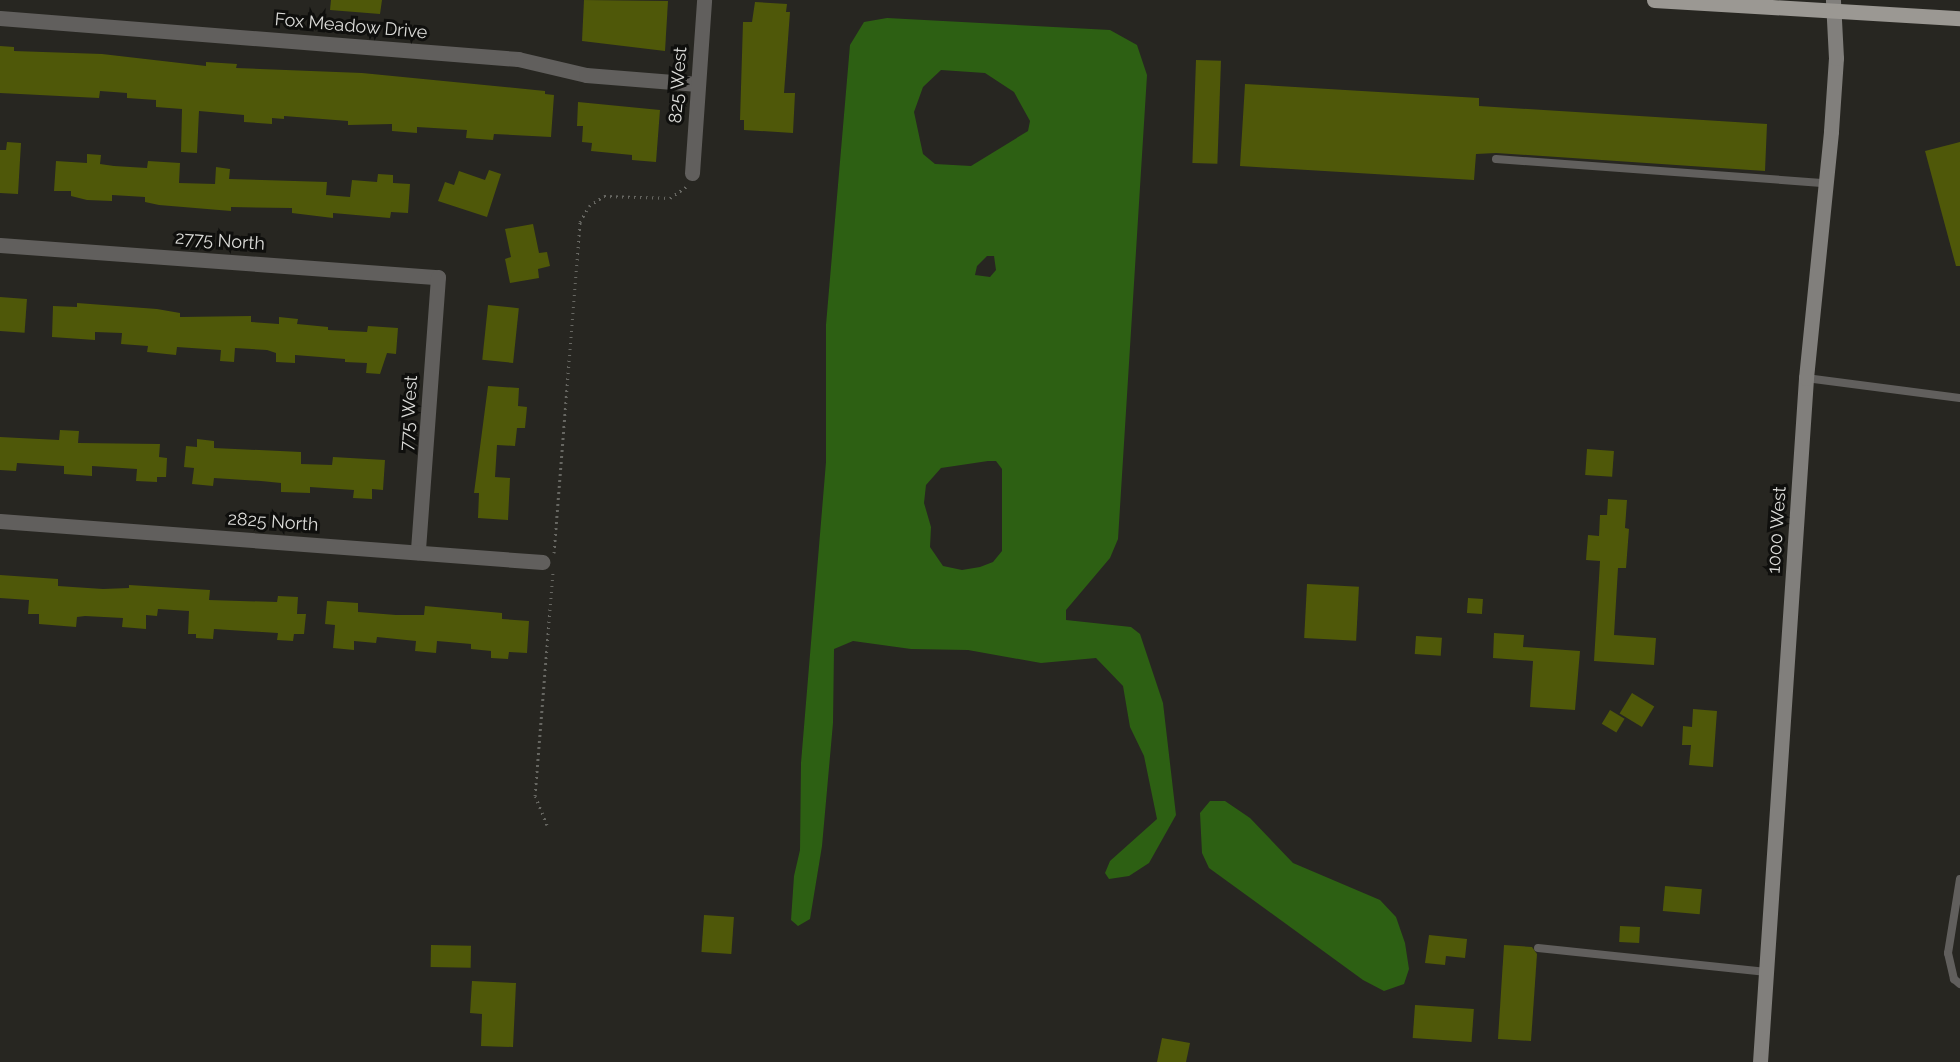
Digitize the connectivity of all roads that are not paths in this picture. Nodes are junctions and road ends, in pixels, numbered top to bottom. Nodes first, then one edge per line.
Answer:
1 (704, 0) edge
2 (1654, 0) edge
3 (1833, 5) edge
4 (0, 18) edge
5 (1960, 18) edge
6 (698, 84) junction
7 (1496, 159) dead end
8 (692, 173) road end
9 (1825, 183) junction
10 (0, 245) edge
11 (438, 277) joint
12 (1806, 378) junction
13 (1960, 398) edge
14 (0, 521) edge
15 (418, 552) junction
16 (542, 562) dead end
17 (1960, 879) edge
18 (1538, 948) dead end
19 (1768, 972) junction
20 (1960, 984) edge
21 (1760, 1062) edge

1 - 6 street, 825 West
2 - 3 main road
3 - 5 main road
3 - 9 street, 1000 West
4 - 6 street, Fox Meadow Drive
6 - 8 street, 825 West
7 - 9 lane
9 - 12 street, 1000 West
10 - 11 street, 2775 North
11 - 15 street, 775 West
12 - 13 lane
12 - 19 street, 1000 West
14 - 15 street, 2825 North
15 - 16 street, 2825 North
17 - 20 lane
18 - 19 lane
19 - 21 street, 1000 West

